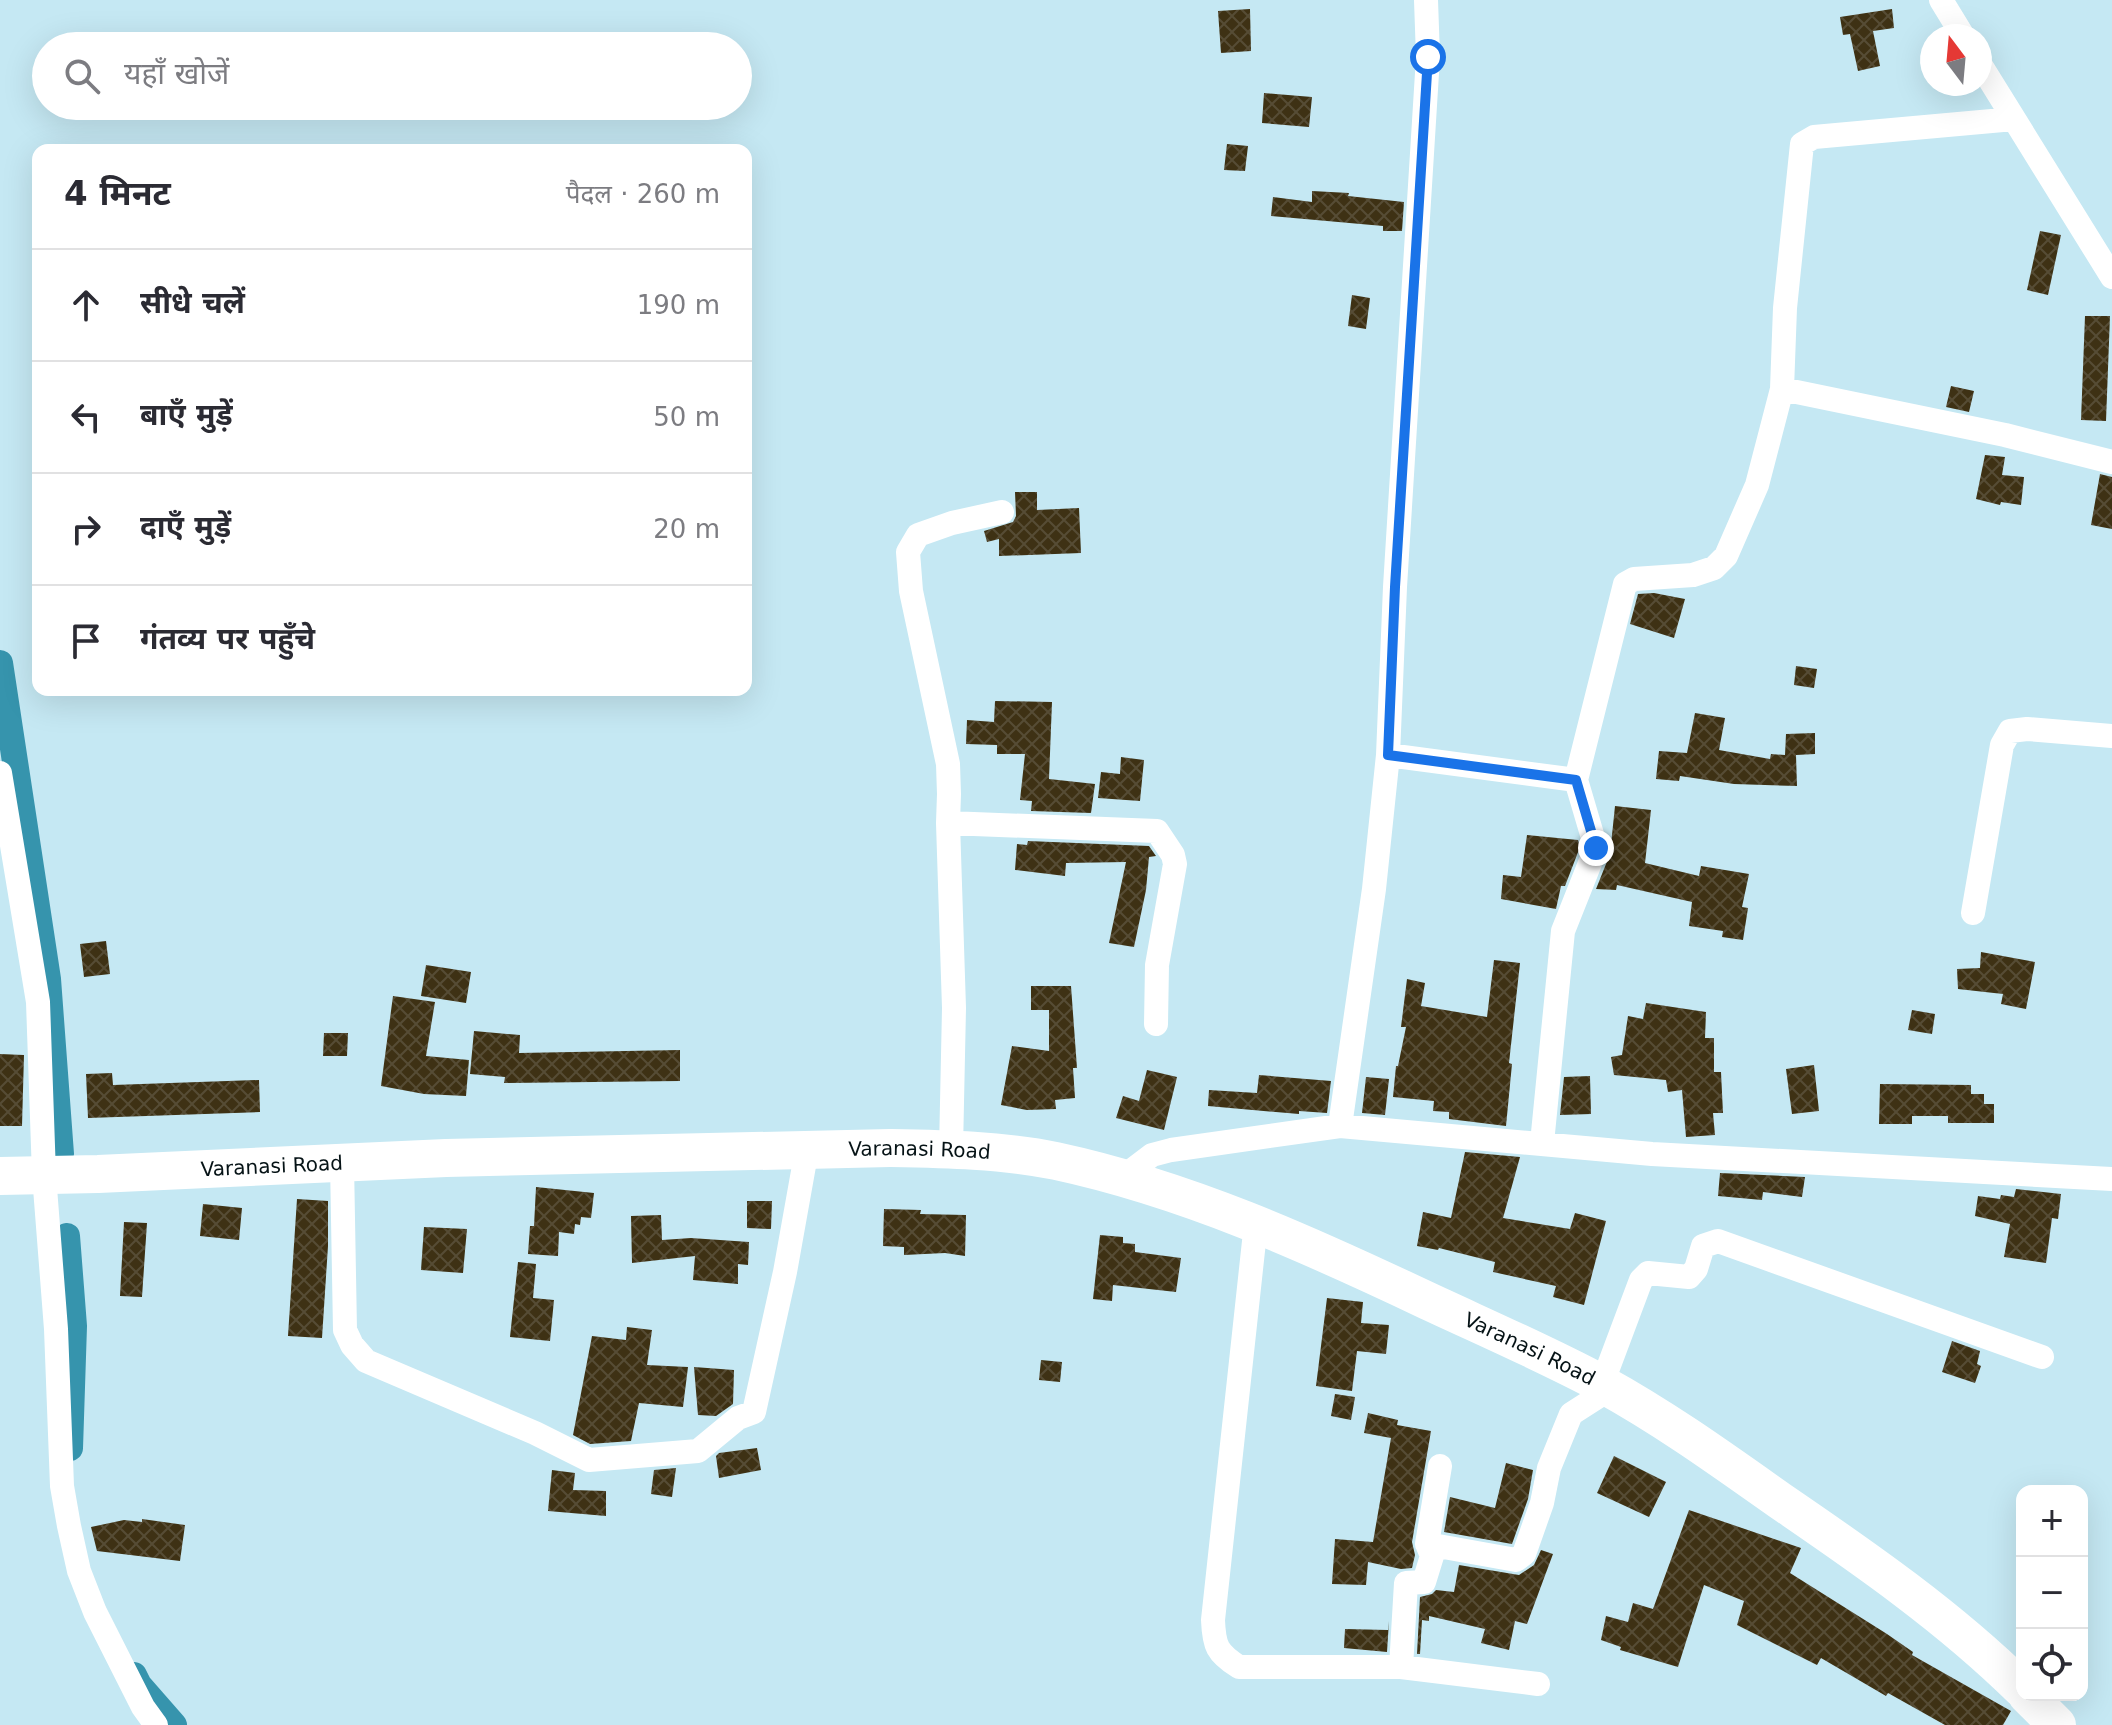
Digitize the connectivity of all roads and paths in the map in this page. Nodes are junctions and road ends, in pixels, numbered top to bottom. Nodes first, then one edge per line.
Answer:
1 (1426, 0) edge
2 (1941, 0) edge
3 (1956, 24) edge
4 (1992, 83) edge
5 (2014, 119) junction
6 (2112, 277) edge
7 (1782, 389) junction
8 (2112, 462) edge
9 (1002, 512) dead end
10 (2112, 736) edge
11 (1388, 755) junction
12 (0, 773) edge
13 (1576, 780) junction
14 (948, 823) junction
15 (1973, 913) dead end
16 (1156, 1024) dead end
17 (1340, 1126) junction
18 (1542, 1143) junction
19 (807, 1149) junction
20 (951, 1150) junction
21 (342, 1163) junction
22 (50, 1175) junction
23 (0, 1176) edge
24 (1123, 1177) junction
25 (2112, 1179) edge
26 (1256, 1223) junction
27 (2042, 1357) dead end
28 (1606, 1387) junction
29 (1440, 1466) dead end
30 (1427, 1544) junction
31 (1401, 1667) junction
32 (1538, 1684) dead end
33 (2016, 1684) edge
34 (2033, 1701) edge
35 (156, 1725) edge
36 (2057, 1725) edge

1 - 11 street
2 - 3 street
4 - 5 street
5 - 6 street
5 - 7 street
7 - 8 street
7 - 13 street
9 - 14 street
10 - 15 street
11 - 13 street
11 - 17 street
12 - 22 street
13 - 18 street
14 - 16 street
14 - 20 street
17 - 18 street
17 - 24 street
18 - 25 street
19 - 20 highway, Varanasi Road
19 - 21 highway, Varanasi Road
19 - 21 street
20 - 24 highway, Varanasi Road
21 - 22 highway, Varanasi Road
22 - 23 highway, Varanasi Road
22 - 35 street
24 - 26 highway, Varanasi Road
26 - 28 highway, Varanasi Road
26 - 31 street
27 - 28 street
28 - 30 street
28 - 33 highway, Varanasi Road
29 - 30 street
30 - 31 street
31 - 32 street
34 - 36 highway

